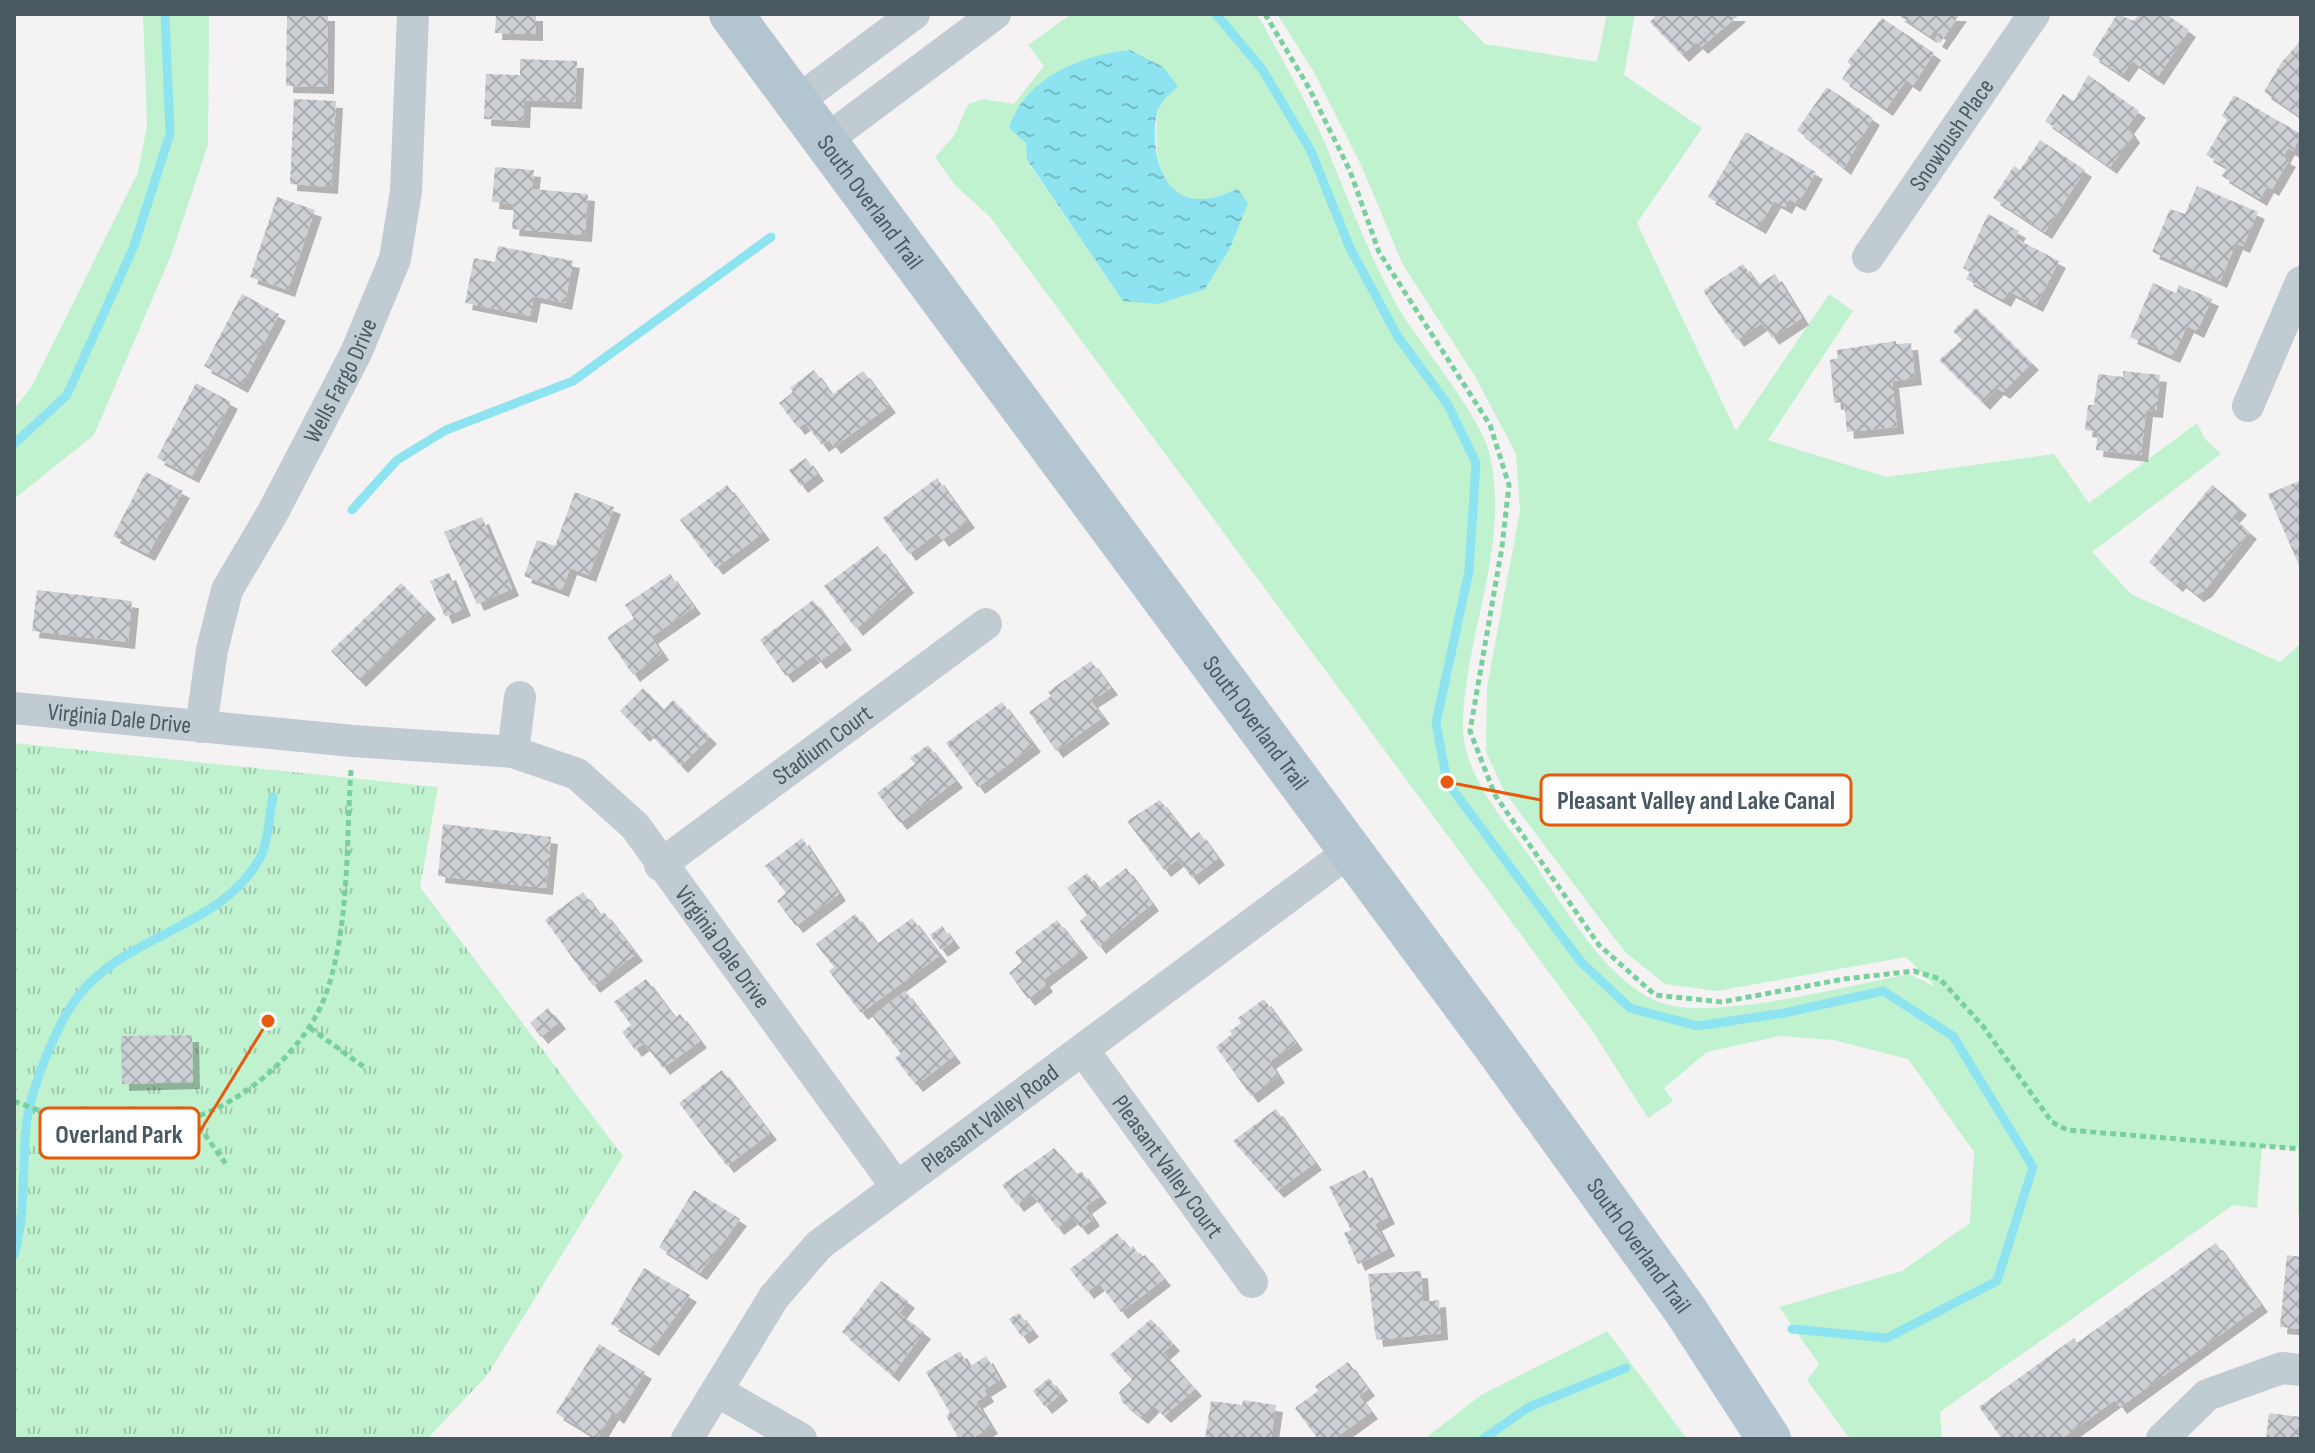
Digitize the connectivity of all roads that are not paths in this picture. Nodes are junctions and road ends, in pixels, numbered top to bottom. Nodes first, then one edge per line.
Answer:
1 (413, 14) edge
2 (731, 14) edge
3 (914, 14) edge
4 (995, 14) edge
5 (2034, 14) edge
6 (796, 102) junction
7 (826, 140) junction
8 (1868, 257) dead end
9 (2301, 282) edge
10 (2248, 406) dead end
11 (986, 624) dead end
12 (520, 697) dead end
13 (14, 708) edge
14 (201, 727) junction
15 (513, 752) junction
16 (1350, 851) junction
17 (660, 865) junction
18 (1083, 1050) junction
19 (896, 1186) junction
20 (1252, 1282) dead end
21 (2301, 1370) edge
22 (717, 1391) junction
23 (687, 1439) edge
24 (801, 1439) edge
25 (1769, 1439) edge
26 (2162, 1439) edge

1 - 14 street, Wells Fargo Drive
2 - 6 main road, South Overland Trail
3 - 6 street
4 - 7 street
5 - 8 street, Snowbush Place
6 - 7 main road, South Overland Trail
7 - 16 main road, South Overland Trail
9 - 10 street
11 - 17 street, Stadium Court
12 - 15 street
13 - 14 street, Virginia Dale Drive
14 - 15 street, Virginia Dale Drive
15 - 17 street, Virginia Dale Drive
16 - 18 street, Pleasant Valley Road
16 - 25 main road, South Overland Trail
17 - 19 street, Virginia Dale Drive
18 - 19 street, Pleasant Valley Road
18 - 20 street, Pleasant Valley Court
19 - 22 street, Pleasant Valley Road
21 - 26 street
22 - 23 street, Pleasant Valley Road
22 - 24 street

